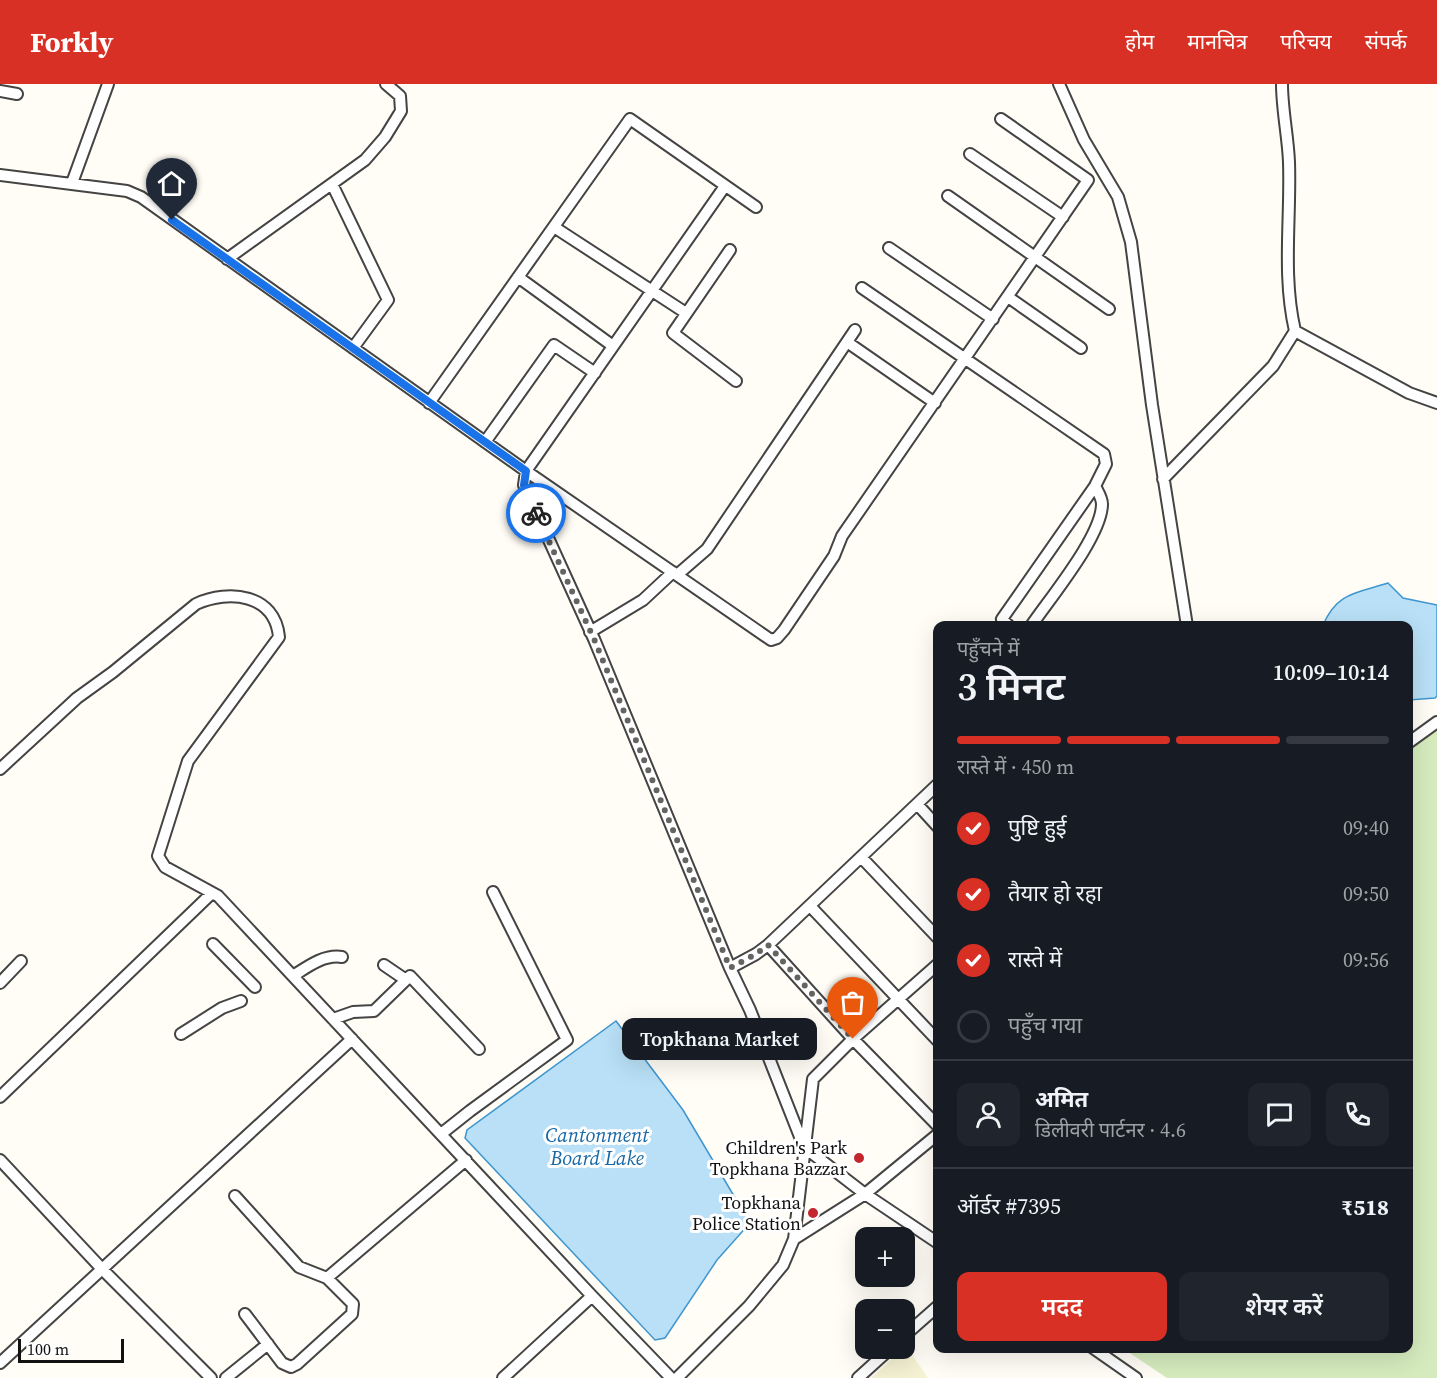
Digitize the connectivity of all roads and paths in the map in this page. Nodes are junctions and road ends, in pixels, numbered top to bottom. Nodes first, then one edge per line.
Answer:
1 (108, 84) edge
2 (386, 84) edge
3 (1059, 84) edge
4 (1282, 84) edge
5 (0, 91) edge
6 (17, 94) dead end
7 (1001, 119) dead end
8 (970, 154) dead end
9 (0, 175) edge
10 (72, 183) junction
11 (332, 184) junction
12 (725, 186) junction
13 (948, 196) dead end
14 (756, 207) dead end
15 (1063, 217) junction
16 (554, 227) junction
17 (889, 248) dead end
18 (730, 250) dead end
19 (1035, 257) junction
20 (227, 259) junction
21 (518, 277) junction
22 (862, 288) dead end
23 (652, 291) junction
24 (1008, 297) junction
25 (1110, 309) dead end
26 (686, 313) junction
27 (993, 319) junction
28 (855, 330) dead end
29 (1295, 331) junction
30 (847, 342) junction
31 (614, 346) junction
32 (353, 348) junction
33 (1081, 348) dead end
34 (965, 359) junction
35 (595, 373) junction
36 (736, 381) dead end
37 (429, 403) junction
38 (935, 403) junction
39 (1437, 403) edge
40 (485, 442) junction
41 (526, 471) junction
42 (1163, 479) junction
43 (1095, 486) junction
44 (675, 574) junction
45 (1004, 621) edge
46 (1034, 621) edge
47 (1187, 621) edge
48 (590, 632) junction
49 (1437, 722) edge
50 (1413, 739) edge
51 (0, 769) edge
52 (933, 789) edge
53 (916, 804) junction
54 (933, 822) edge
55 (861, 857) junction
56 (493, 892) dead end
57 (212, 893) junction
58 (810, 906) junction
59 (933, 933) edge
60 (213, 944) dead end
61 (768, 945) junction
62 (342, 957) dead end
63 (21, 961) dead end
64 (384, 965) dead end
65 (730, 968) junction
66 (933, 968) edge
67 (293, 976) junction
68 (406, 980) junction
69 (0, 983) edge
70 (255, 987) dead end
71 (898, 999) junction
72 (241, 1001) dead end
73 (333, 1019) junction
74 (181, 1034) dead end
75 (933, 1036) edge
76 (352, 1039) junction
77 (853, 1039) junction
78 (479, 1049) dead end
79 (0, 1096) edge
80 (933, 1121) edge
81 (441, 1134) junction
82 (933, 1138) edge
83 (804, 1147) junction
84 (0, 1160) edge
85 (466, 1161) junction
86 (865, 1194) junction
87 (235, 1196) dead end
88 (794, 1239) junction
89 (933, 1240) edge
90 (102, 1269) junction
91 (327, 1278) junction
92 (592, 1296) junction
93 (933, 1310) edge
94 (245, 1314) dead end
95 (915, 1326) edge
96 (268, 1344) junction
97 (1100, 1353) edge
98 (879, 1359) edge
99 (0, 1363) edge
100 (211, 1378) edge
101 (226, 1378) edge
102 (503, 1378) edge
103 (671, 1378) edge
104 (677, 1378) edge
105 (858, 1378) edge
106 (1136, 1378) edge

1 - 10 street
2 - 11 street
3 - 42 street
4 - 29 street
5 - 6 street
7 - 15 street
8 - 15 street
9 - 10 street
10 - 20 street
11 - 20 street
11 - 32 street
12 - 14 street
12 - 16 street
12 - 23 street
13 - 19 street
15 - 19 street
16 - 21 street
16 - 23 street
17 - 27 street
18 - 26 street
19 - 24 street
19 - 25 street
20 - 32 street
21 - 31 street
21 - 37 street
22 - 34 street
23 - 26 street
23 - 31 street
24 - 27 street
24 - 33 street
26 - 36 street
27 - 34 street
28 - 30 street
29 - 39 street
29 - 42 street
30 - 38 street
30 - 44 street
31 - 35 street
32 - 37 street
34 - 38 street
34 - 43 street
35 - 40 street
35 - 41 street
37 - 40 street
38 - 44 street
40 - 41 street
41 - 44 street
41 - 48 street
42 - 47 street
43 - 45 street
43 - 46 street
44 - 48 street
48 - 65 street
49 - 50 street
51 - 57 street
52 - 53 street
53 - 54 street
53 - 55 street
55 - 58 street
55 - 59 street
56 - 81 street
57 - 67 street
57 - 79 street
58 - 61 street
58 - 71 street
60 - 70 street
61 - 65 street
61 - 77 street
62 - 67 street
63 - 69 street
64 - 68 street
65 - 83 street
66 - 71 street
67 - 73 street
68 - 73 street
68 - 78 street
71 - 75 street
71 - 77 street
72 - 74 street
73 - 76 street
76 - 81 street
76 - 90 street
77 - 80 street
77 - 83 street
81 - 85 street
82 - 86 street
83 - 86 street
83 - 88 street
84 - 90 street
85 - 91 street
85 - 92 street
86 - 88 street
86 - 89 street
87 - 91 street
88 - 104 street
90 - 99 street
90 - 100 street
91 - 96 street
92 - 102 street
92 - 103 street
93 - 95 street
94 - 96 street
96 - 101 street
97 - 106 street
98 - 105 street

